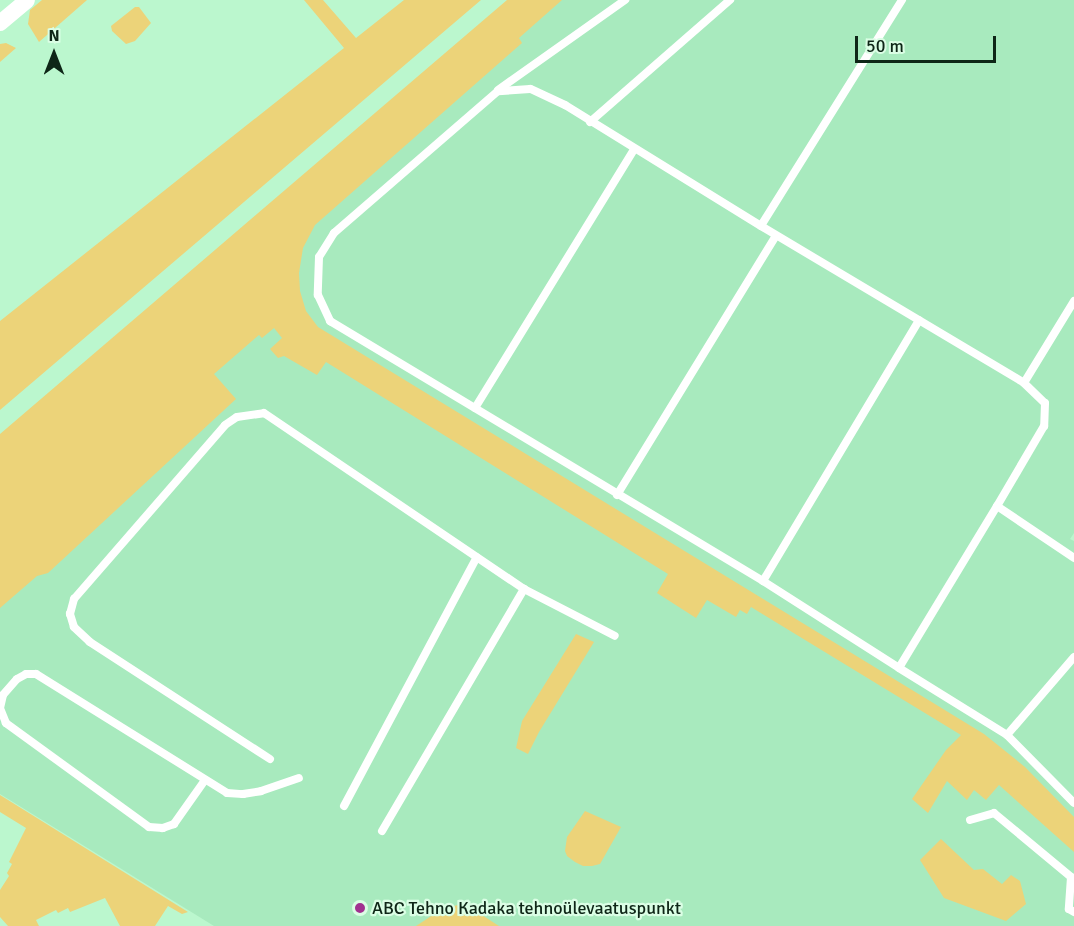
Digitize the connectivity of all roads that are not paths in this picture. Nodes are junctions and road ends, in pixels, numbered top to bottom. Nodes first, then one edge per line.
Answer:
1 (27, 0) edge
2 (624, 0) edge
3 (730, 0) edge
4 (902, 0) edge
5 (0, 23) edge
6 (498, 91) junction
7 (590, 122) junction
8 (634, 150) junction
9 (761, 226) junction
10 (776, 236) junction
11 (1074, 301) edge
12 (919, 320) junction
13 (1024, 383) junction
14 (475, 408) junction
15 (617, 495) junction
16 (997, 506) junction
17 (477, 557) junction
18 (1074, 558) edge
19 (763, 581) junction
20 (525, 589) junction
21 (615, 636) dead end
22 (1074, 657) edge
23 (899, 668) junction
24 (1007, 735) junction
25 (270, 759) dead end
26 (299, 778) dead end
27 (205, 780) junction
28 (1074, 803) edge
29 (344, 806) dead end
30 (970, 820) dead end
31 (382, 831) dead end
32 (1074, 912) edge

1 - 5 street
2 - 6 lane
3 - 7 lane
4 - 9 lane
6 - 7 lane
6 - 14 lane
7 - 8 lane
8 - 9 lane
8 - 14 lane
9 - 10 lane
10 - 12 lane
10 - 15 lane
11 - 13 lane
12 - 13 lane
12 - 19 lane
13 - 16 lane
14 - 15 lane
15 - 19 lane
16 - 18 lane
16 - 23 lane
17 - 20 lane
17 - 25 lane
17 - 29 lane
19 - 23 lane
20 - 21 lane
20 - 31 lane
22 - 24 lane
23 - 24 lane
24 - 28 lane
26 - 27 lane
27 - 27 lane
30 - 32 lane

